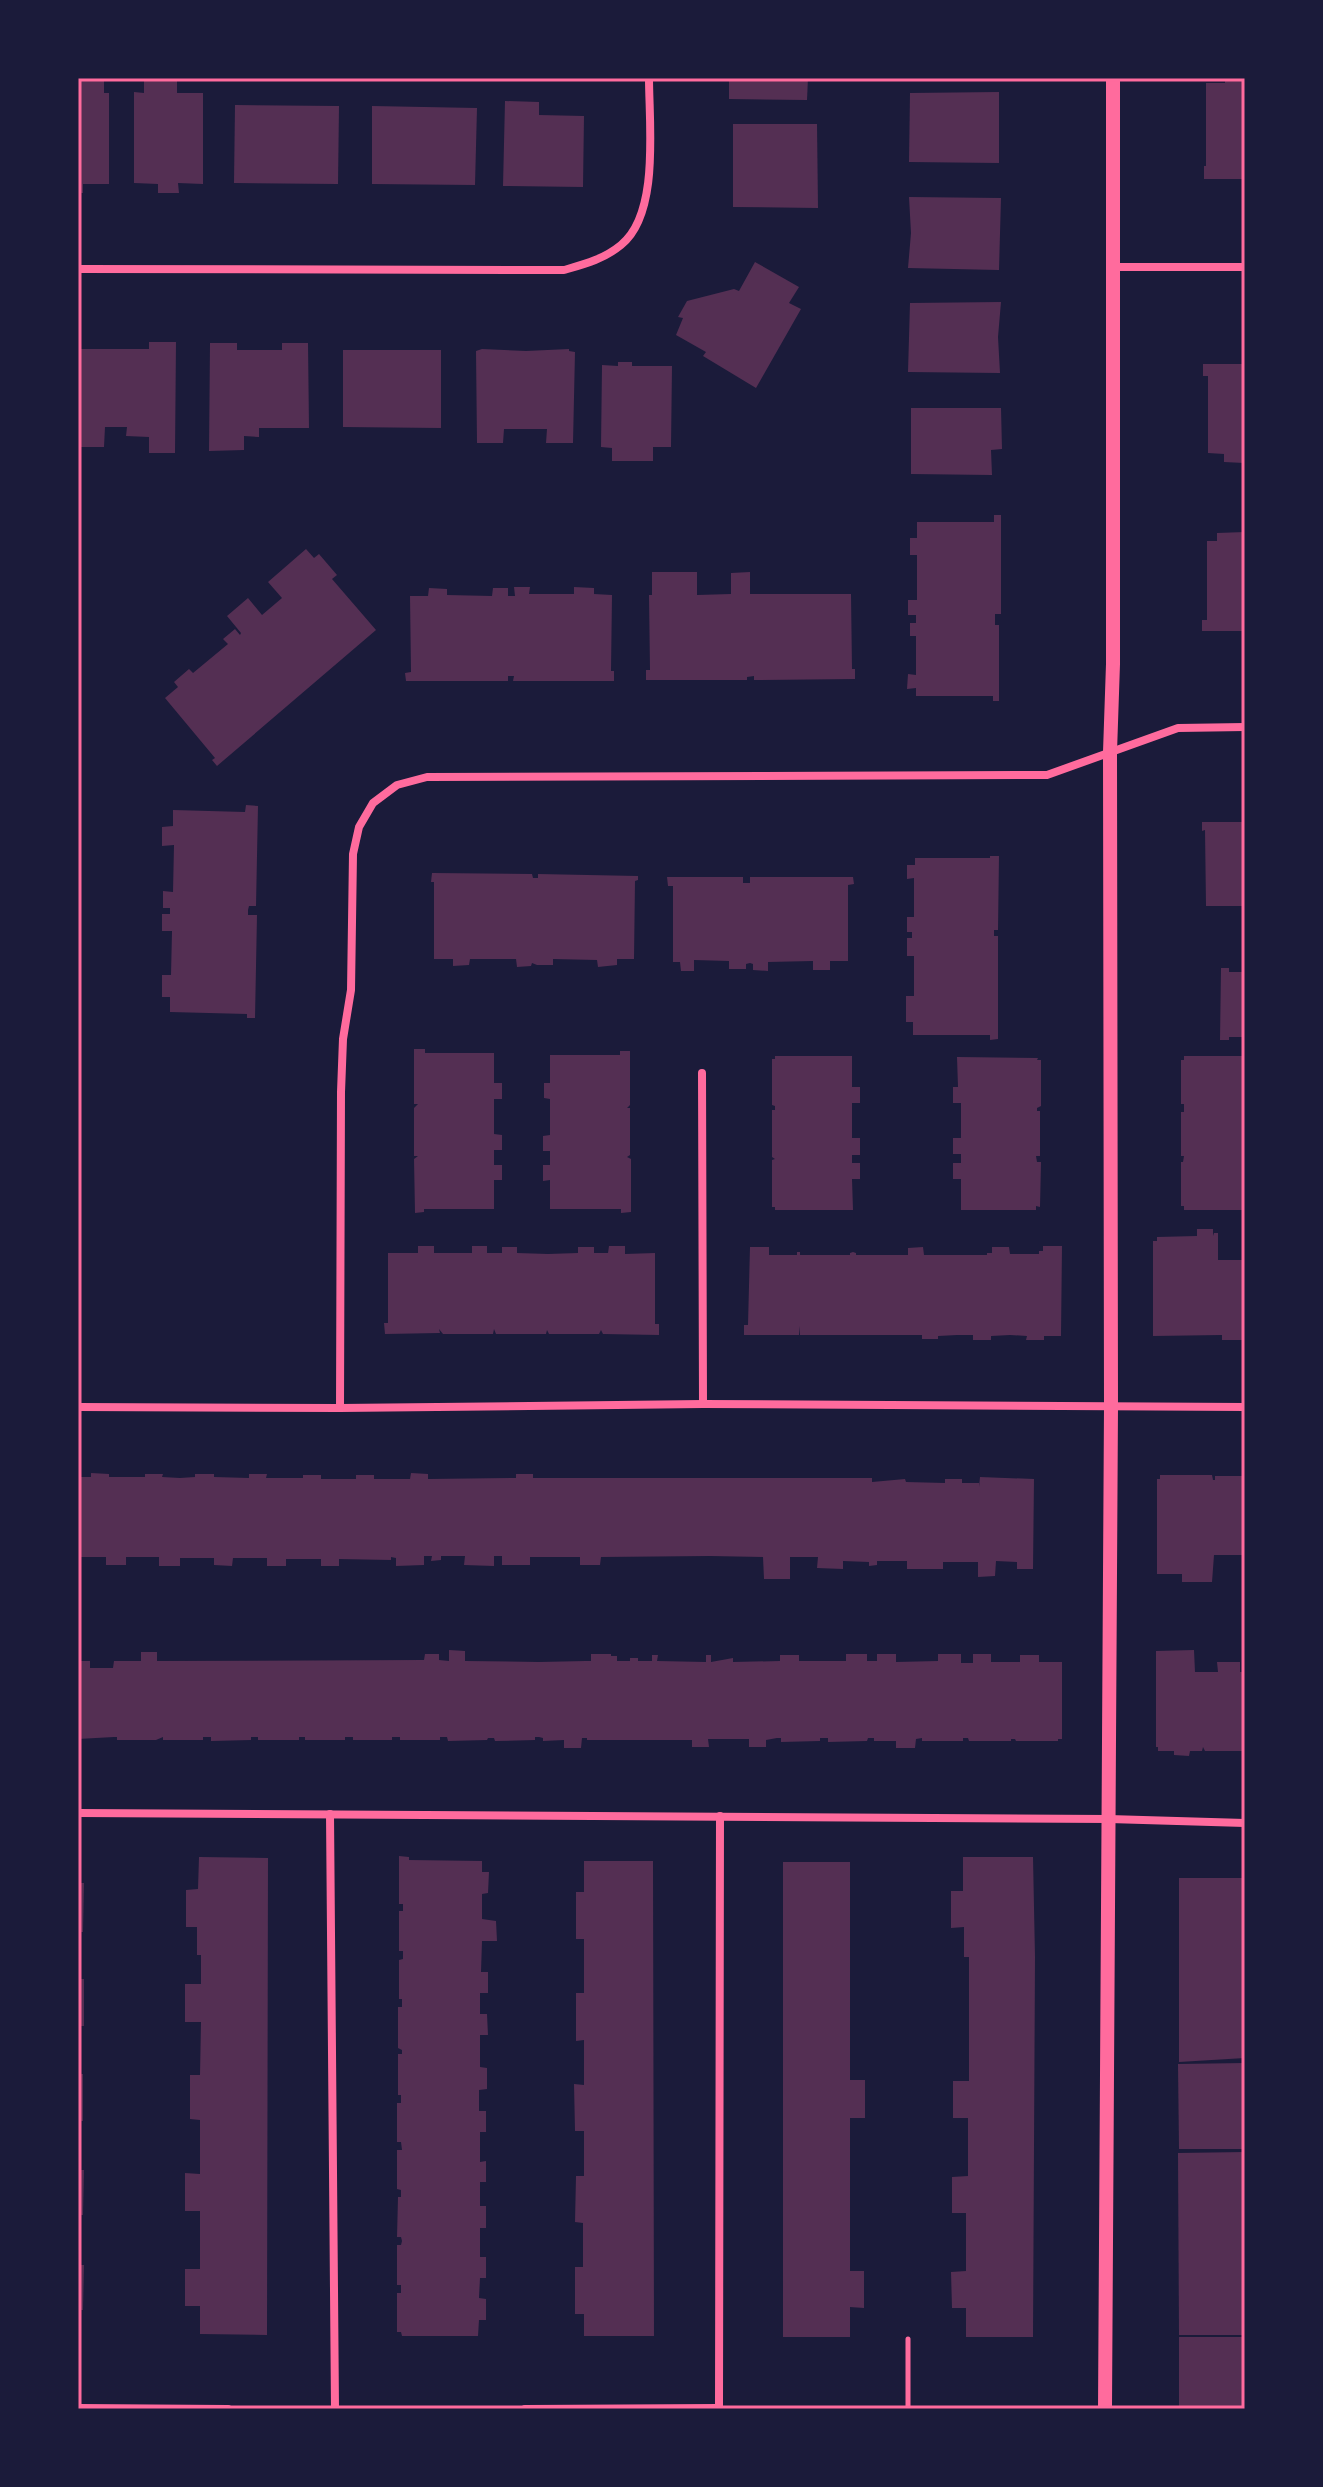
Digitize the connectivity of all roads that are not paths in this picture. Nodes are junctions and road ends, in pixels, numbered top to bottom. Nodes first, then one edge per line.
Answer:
1 (649, 78) edge
2 (1113, 78) edge
3 (1113, 267) junction
4 (1245, 267) edge
5 (78, 269) edge
6 (1245, 727) edge
7 (1110, 752) junction
8 (702, 1073) dead end
9 (703, 1404) junction
10 (1111, 1406) junction
11 (78, 1407) edge
12 (1245, 1407) edge
13 (340, 1408) junction
14 (78, 1813) edge
15 (330, 1814) junction
16 (720, 1816) junction
17 (1109, 1819) junction
18 (1245, 1823) edge
19 (78, 2408) edge
20 (719, 2408) edge
21 (228, 2409) edge
22 (335, 2409) edge
23 (525, 2409) edge
24 (1105, 2409) edge

1 - 5 street
2 - 3 street
3 - 4 street
3 - 7 street
6 - 7 street
7 - 10 street
7 - 13 street
8 - 9 street
9 - 10 street
9 - 13 street
10 - 12 street
10 - 17 street
11 - 13 street
14 - 15 street
15 - 16 street
15 - 22 street
16 - 17 street
16 - 20 street
17 - 18 street
17 - 24 street
19 - 21 street
20 - 23 street

